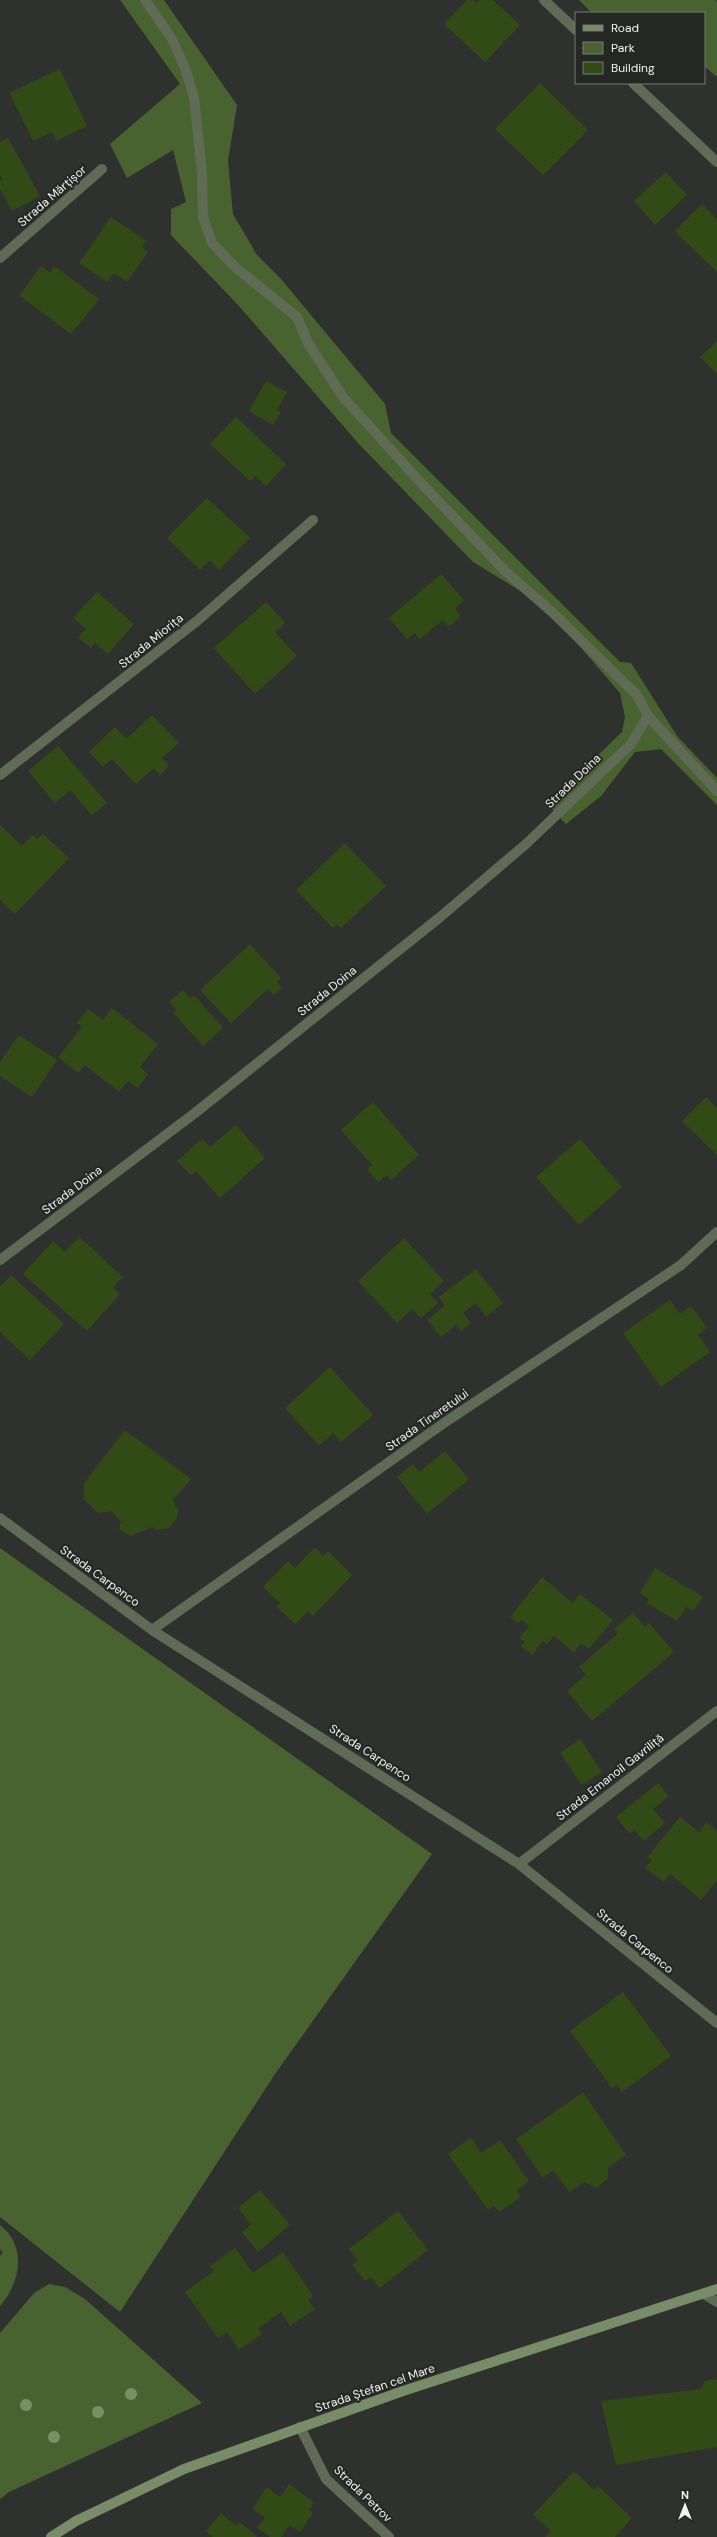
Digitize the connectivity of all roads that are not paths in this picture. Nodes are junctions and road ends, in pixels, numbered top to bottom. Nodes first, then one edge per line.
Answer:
1 (145, 0) edge
2 (544, 0) edge
3 (575, 29) edge
4 (634, 84) edge
5 (717, 162) edge
6 (102, 169) dead end
7 (0, 258) edge
8 (313, 520) dead end
9 (648, 716) junction
10 (0, 775) edge
11 (717, 791) edge
12 (717, 1232) edge
13 (0, 1260) edge
14 (0, 1518) edge
15 (152, 1630) junction
16 (717, 1711) edge
17 (519, 1864) junction
18 (717, 2023) edge
19 (717, 2289) edge
20 (704, 2294) junction
21 (717, 2302) edge
22 (300, 2427) junction
23 (51, 2537) edge
24 (388, 2537) edge

1 - 9 street
2 - 3 street
4 - 5 street
6 - 7 street, Strada Mărțișor
8 - 10 street, Strada Miorița
9 - 11 street
9 - 13 street, Strada Doina
12 - 15 street, Strada Tineretului
14 - 15 street, Strada Carpenco
15 - 17 street, Strada Carpenco
16 - 17 street, Strada Emanoil Gavriliță
17 - 18 street, Strada Carpenco
19 - 20 main road, Strada Ștefan cel Mare
20 - 21 street
20 - 22 main road, Strada Ștefan cel Mare
22 - 23 main road, Strada Ștefan cel Mare
22 - 24 street, Strada Petrov

